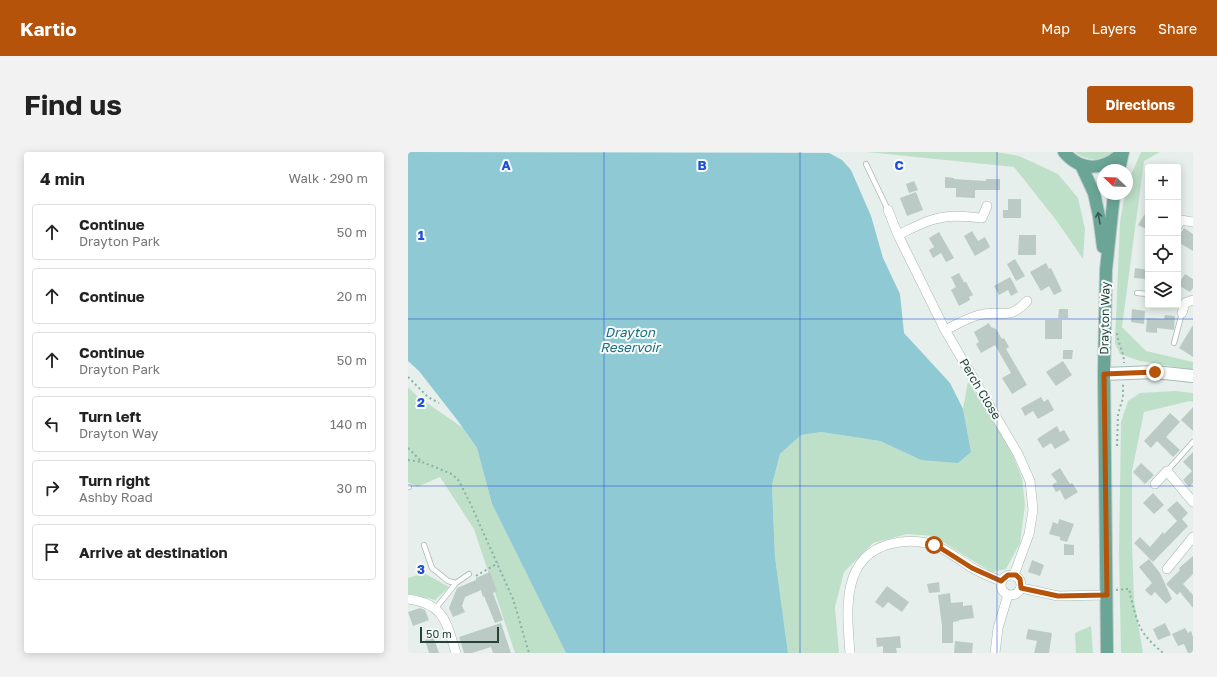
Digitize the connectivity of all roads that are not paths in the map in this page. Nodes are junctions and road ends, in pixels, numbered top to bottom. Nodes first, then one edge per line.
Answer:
1 (1057, 152) edge
2 (1123, 152) edge
3 (1067, 154) edge
4 (866, 164) dead end
5 (1120, 164) edge
6 (1080, 165) junction
7 (1113, 200) edge
8 (987, 206) dead end
9 (888, 210) joint
10 (1181, 221) edge
11 (1193, 222) edge
12 (898, 235) junction
13 (1106, 270) junction
14 (1136, 293) dead end
15 (1145, 294) edge
16 (1027, 301) dead end
17 (1185, 301) edge
18 (1182, 313) joint
19 (945, 330) junction
20 (1174, 343) dead end
21 (1104, 374) junction
22 (1193, 376) edge
23 (1193, 442) edge
24 (1167, 471) junction
25 (1155, 484) dead end
26 (1193, 502) edge
27 (1193, 536) edge
28 (424, 545) dead end
29 (1167, 569) dead end
30 (469, 574) dead end
31 (1014, 575) junction
32 (1001, 581) junction
33 (456, 583) junction
34 (1021, 588) junction
35 (1008, 594) junction
36 (1112, 594) junction
37 (408, 599) edge
38 (436, 608) junction
39 (456, 653) edge
40 (850, 653) edge
41 (995, 653) edge
42 (1107, 653) edge

1 - 3 main road
2 - 5 main road
2 - 6 main road
3 - 6 main road
4 - 9 lane
13 -> 6 main road, Drayton Way
7 - 13 main road, Drayton Way
8 - 12 street
9 - 12 street, Perch Close
10 - 11 street
12 - 19 street, Perch Close
13 - 21 main road, Drayton Way
14 - 15 lane
16 - 19 street
17 - 18 street
18 - 20 lane
19 - 31 street, Perch Close
21 - 22 street
21 - 36 main road, Drayton Way
23 - 24 lane
24 - 25 street
24 - 26 street
27 - 29 street
28 - 33 lane
30 - 33 lane
31 - 32 street
31 - 34 street
32 - 35 street
32 - 40 street
33 - 38 lane
34 - 35 street
34 - 36 street
35 - 41 street
36 - 42 main road, Drayton Way
37 - 38 street
38 - 39 street

